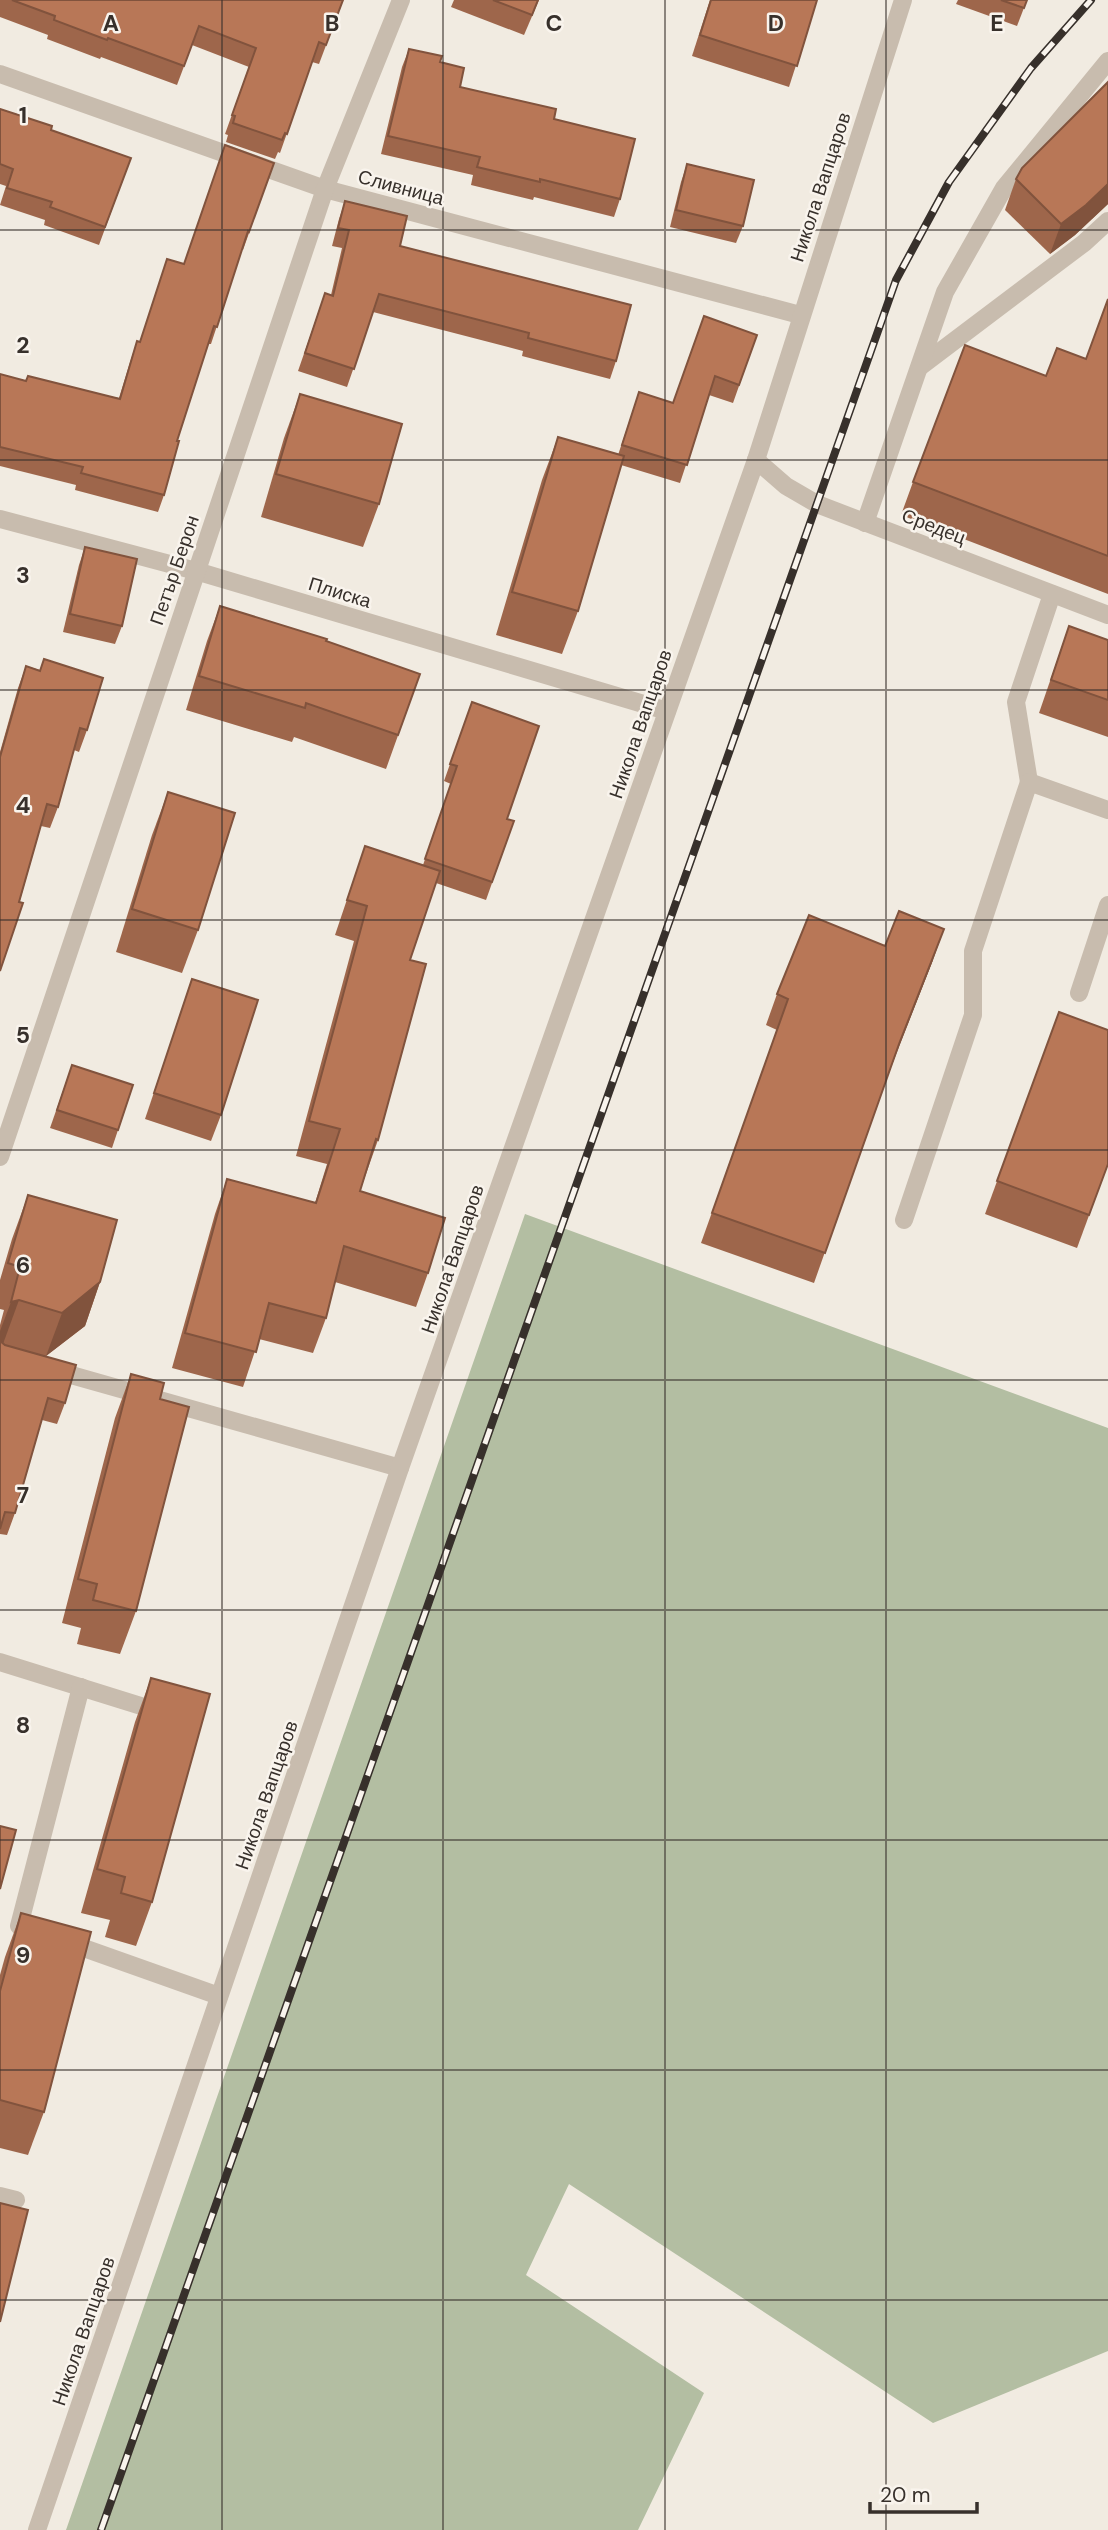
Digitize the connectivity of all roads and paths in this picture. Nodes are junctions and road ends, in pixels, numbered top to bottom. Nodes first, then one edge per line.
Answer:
1 (401, 0) edge
2 (903, 0) edge
3 (1108, 61) edge
4 (0, 74) edge
5 (325, 189) junction
6 (1108, 221) edge
7 (800, 315) junction
8 (921, 366) junction
9 (756, 460) junction
10 (0, 519) edge
11 (865, 523) junction
12 (196, 571) junction
13 (1052, 594) junction
14 (1108, 615) edge
15 (667, 711) junction
16 (1029, 782) junction
17 (1108, 810) edge
18 (1108, 905) edge
19 (1079, 993) dead end
20 (0, 1157) edge
21 (904, 1220) dead end
22 (27, 1362) edge
23 (400, 1468) junction
24 (0, 1661) edge
25 (81, 1687) junction
26 (141, 1706) edge
27 (219, 1996) junction
28 (37, 2530) edge

1 - 5 street, Петър Берон
2 - 7 street, Никола Вапцаров
3 - 8 street
4 - 5 street, Сливница
5 - 7 street, Сливница
5 - 12 street, Петър Берон
6 - 8 street
7 - 9 street, Никола Вапцаров
8 - 11 street
9 - 11 street, Средец
9 - 15 street, Никола Вапцаров
10 - 12 street, Плиска
11 - 13 street, Средец
12 - 15 street, Плиска
12 - 20 street, Петър Берон
13 - 14 street, Средец
13 - 16 street
15 - 23 street, Никола Вапцаров
16 - 17 street
16 - 21 street
18 - 19 street
22 - 23 street
23 - 27 street, Никола Вапцаров
24 - 25 street
25 - 26 street
25 - 27 street
27 - 28 street, Никола Вапцаров

